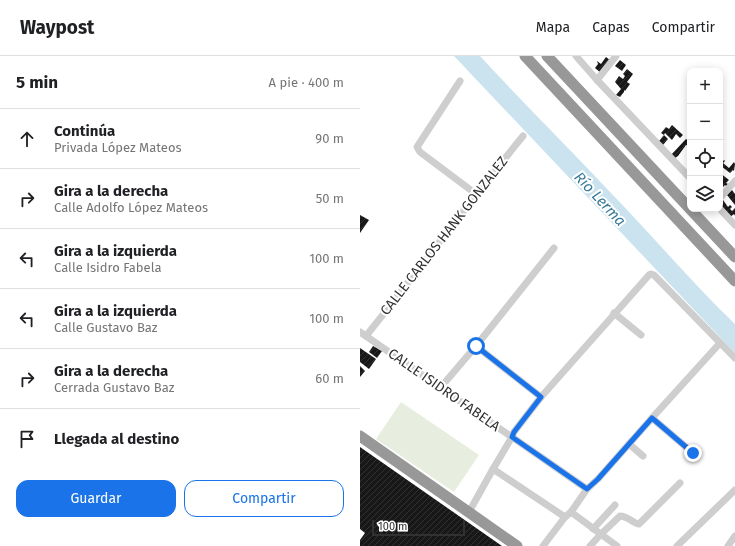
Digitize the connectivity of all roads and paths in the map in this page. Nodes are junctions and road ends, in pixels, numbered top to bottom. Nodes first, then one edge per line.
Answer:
1 (524, 56) edge
2 (547, 56) edge
3 (576, 56) edge
4 (616, 56) edge
5 (597, 80) junction
6 (460, 81) dead end
7 (523, 136) dead end
8 (688, 176) edge
9 (734, 184) edge
10 (476, 194) junction
11 (723, 195) edge
12 (723, 212) edge
13 (735, 226) edge
14 (554, 248) dead end
15 (735, 257) edge
16 (735, 281) edge
17 (614, 313) junction
18 (363, 334) edge
19 (640, 334) dead end
20 (720, 343) junction
21 (476, 346) junction
22 (735, 358) edge
23 (441, 387) junction
24 (541, 397) junction
25 (652, 418) junction
26 (360, 436) edge
27 (512, 437) junction
28 (629, 444) junction
29 (693, 453) dead end
30 (643, 456) dead end
31 (493, 469) junction
32 (680, 483) dead end
33 (587, 489) junction
34 (735, 490) edge
35 (615, 505) dead end
36 (469, 512) junction
37 (568, 515) junction
38 (593, 529) junction
39 (601, 534) junction
40 (735, 536) edge
41 (517, 546) edge
42 (543, 546) edge
43 (590, 546) edge
44 (617, 546) edge
45 (677, 546) edge
46 (728, 546) edge

1 - 16 highway
2 - 15 highway
3 - 5 street
4 - 5 street
5 - 8 street
6 - 10 street
7 - 10 street, CALLE CARLOS HANK GONZALEZ
9 - 11 street
10 - 18 street, CALLE CARLOS HANK GONZALEZ
12 - 13 street
14 - 21 street
17 - 19 street
17 - 20 street
17 - 24 street
18 - 23 street, CALLE ISIDRO FABELA
20 - 22 street
20 - 25 street
21 - 23 street
21 - 24 street
23 - 27 street, CALLE ISIDRO FABELA
24 - 27 street
25 - 28 street
25 - 29 street
26 - 36 highway
27 - 31 street
27 - 33 street, CALLE ISIDRO FABELA
28 - 30 street
28 - 33 street
31 - 36 street
31 - 37 street
32 - 39 street
33 - 37 street
34 - 45 street
35 - 38 street
36 - 41 highway
37 - 38 street
37 - 42 street
38 - 39 street
39 - 43 street
39 - 44 street
40 - 46 street

